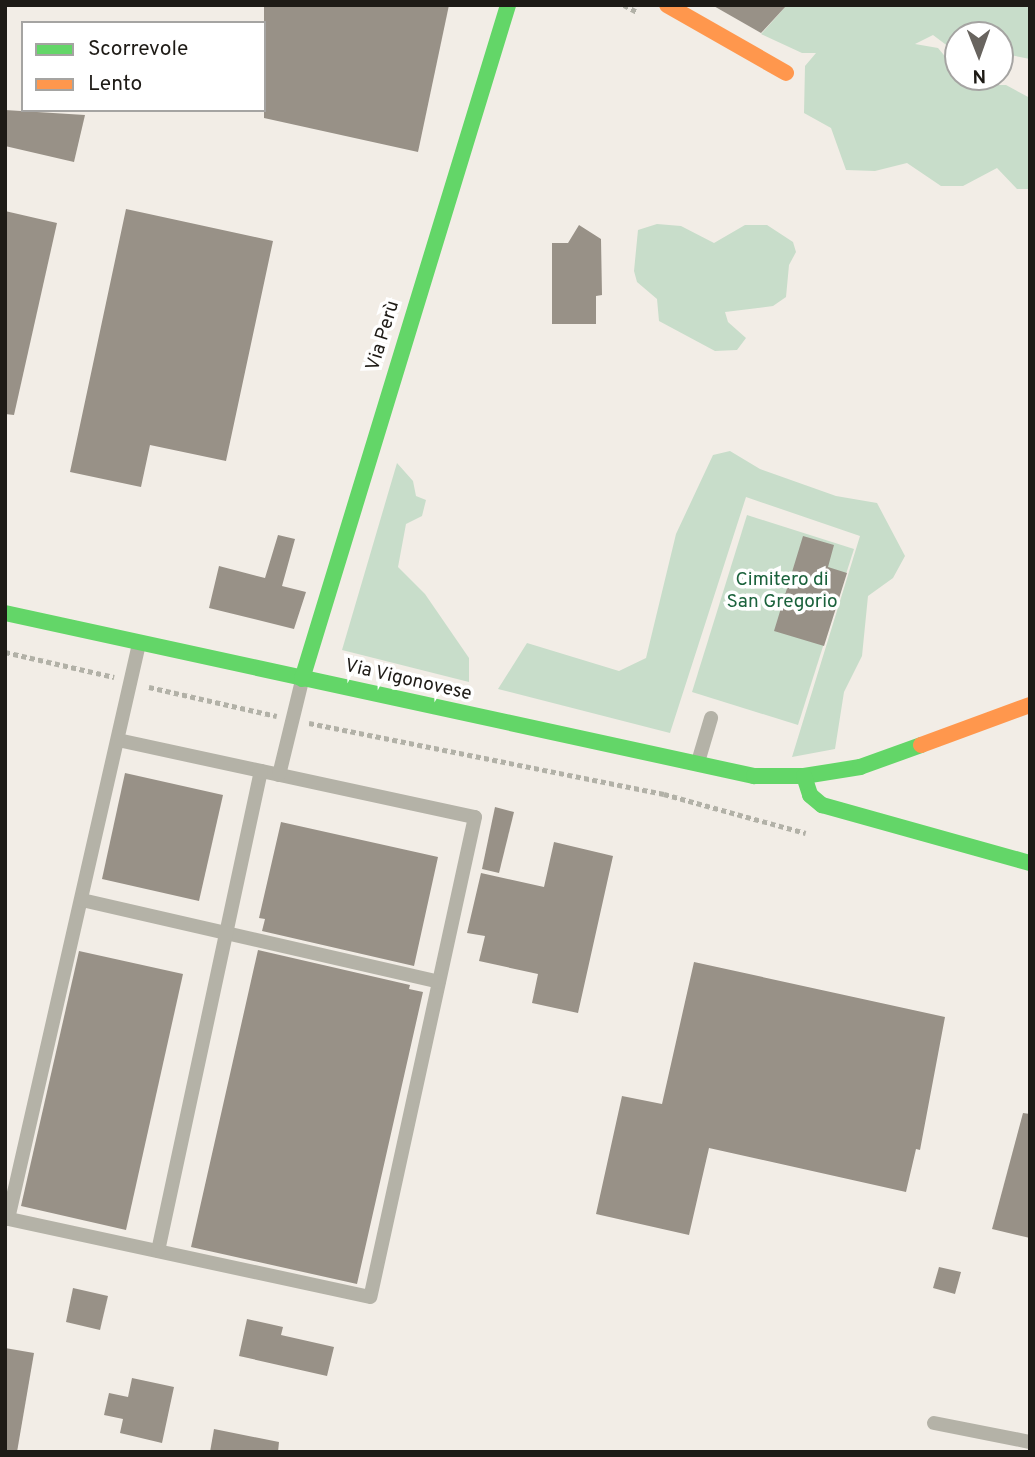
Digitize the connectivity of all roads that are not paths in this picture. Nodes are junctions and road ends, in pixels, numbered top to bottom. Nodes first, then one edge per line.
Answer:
1 (508, 5) edge
2 (667, 5) edge
3 (786, 73) dead end
4 (7, 613) edge
5 (5, 631) edge
6 (139, 642) junction
7 (302, 679) junction
8 (1030, 705) edge
9 (711, 718) dead end
10 (118, 740) junction
11 (697, 766) junction
12 (261, 771) junction
13 (279, 775) junction
14 (804, 776) junction
15 (1030, 863) edge
16 (82, 900) junction
17 (227, 932) junction
18 (439, 982) junction
19 (158, 1251) junction
20 (934, 1423) dead end
21 (1030, 1442) edge

1 - 7 street, Via Perù
2 - 3 street
4 - 5 lane
4 - 6 street, Via Vigonovese
6 - 7 street, Via Vigonovese
6 - 10 lane
7 - 11 street, Via Vigonovese
7 - 13 lane
8 - 14 street, Via Vigonovese
9 - 11 lane
10 - 12 lane
10 - 16 lane
11 - 14 street, Via Vigonovese
12 - 13 lane
12 - 17 lane
13 - 18 lane
14 - 15 street
16 - 17 lane
16 - 19 lane
17 - 18 lane
17 - 19 lane
18 - 19 lane
20 - 21 lane

